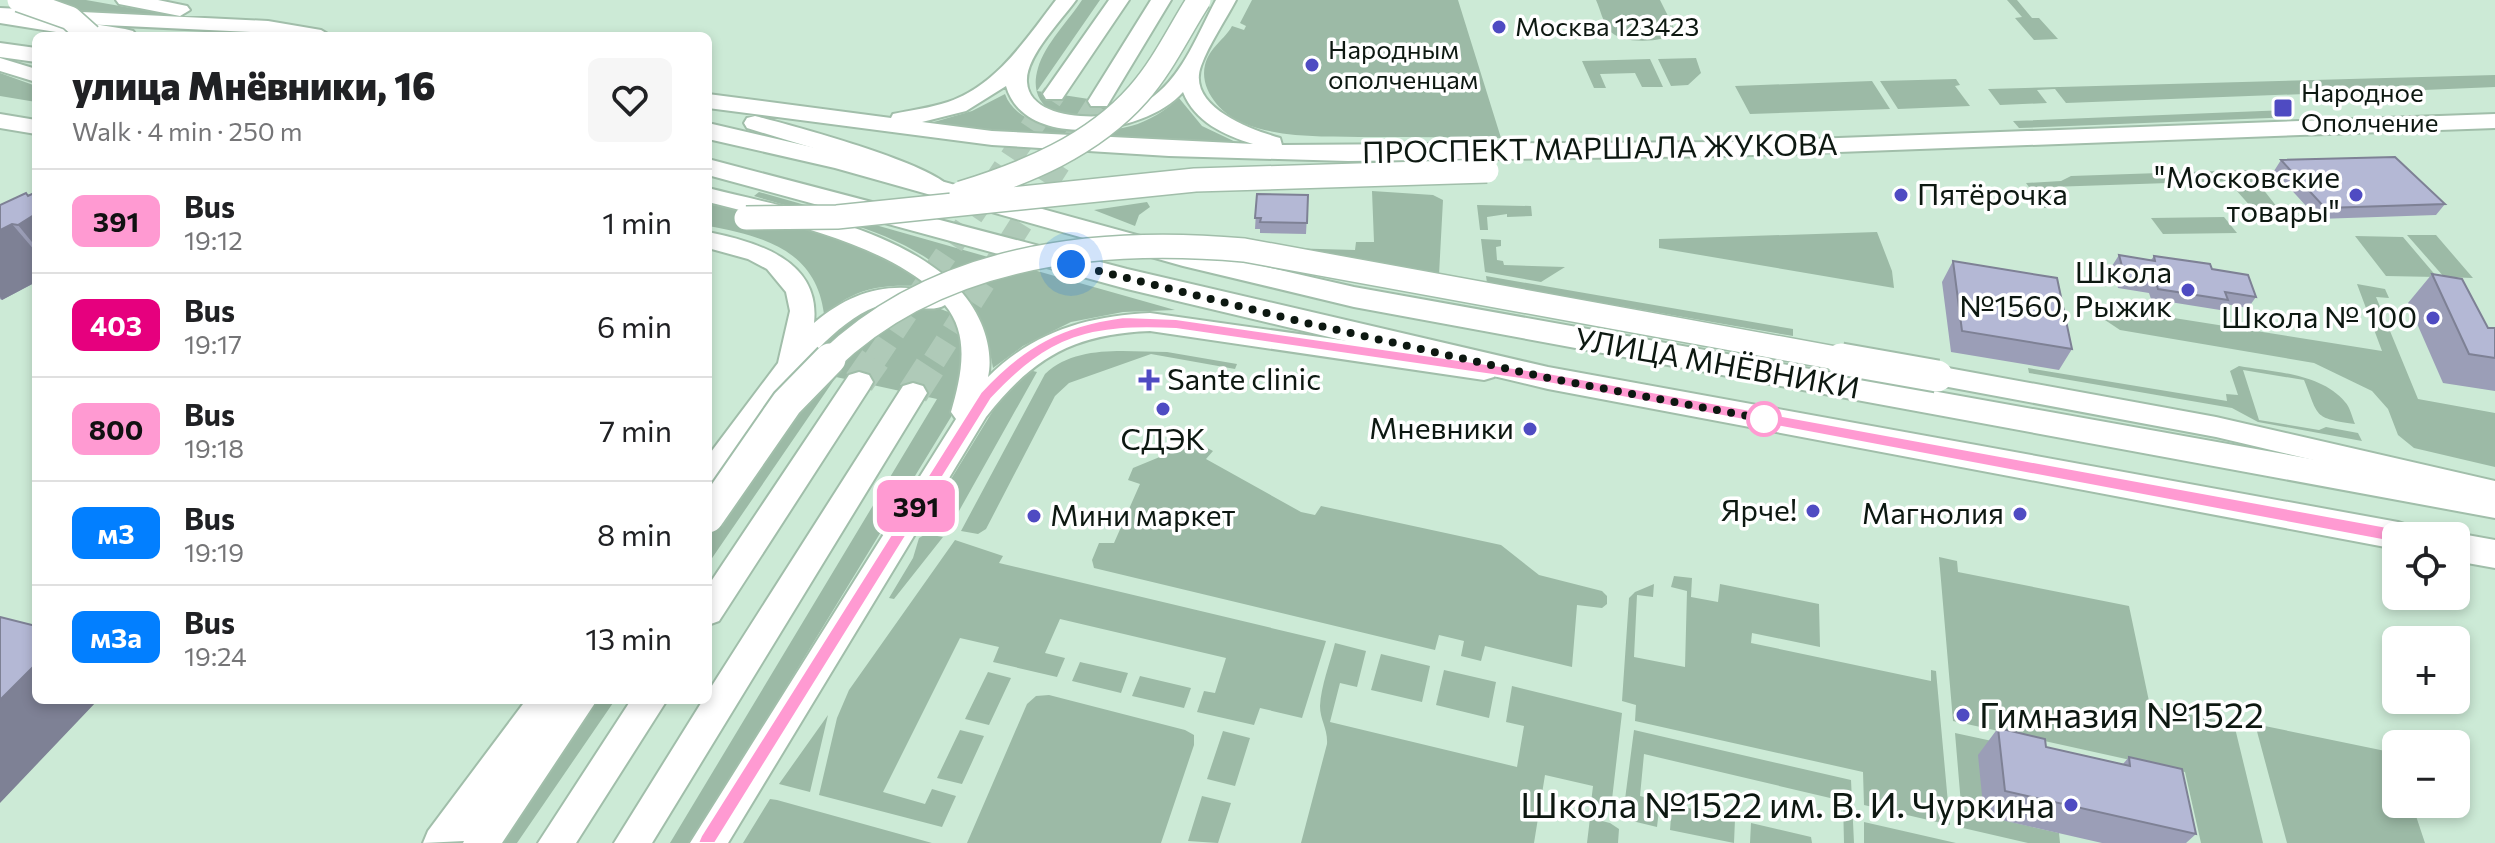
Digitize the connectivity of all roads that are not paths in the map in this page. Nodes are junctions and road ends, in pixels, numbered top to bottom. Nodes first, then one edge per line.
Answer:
1 (19, 0) edge
2 (126, 0) edge
3 (1066, 0) edge
4 (1119, 0) edge
5 (1161, 0) edge
6 (1199, 0) edge
7 (1226, 0) edge
8 (0, 15) edge
9 (285, 30) junction
10 (86, 32) edge
11 (101, 32) edge
12 (297, 32) edge
13 (0, 50) edge
14 (32, 54) edge
15 (1020, 62) junction
16 (0, 64) edge
17 (1189, 66) junction
18 (32, 75) edge
19 (1054, 94) tunnel mouth
20 (1099, 101) tunnel mouth
21 (712, 102) edge
22 (712, 112) edge
23 (824, 118) junction
24 (0, 121) edge
25 (2495, 121) edge
26 (32, 126) edge
27 (712, 132) edge
28 (2495, 136) edge
29 (1348, 154) junction
30 (712, 168) edge
31 (945, 192) junction
32 (712, 196) edge
33 (712, 214) edge
34 (867, 215) junction
35 (712, 241) edge
36 (969, 322) junction
37 (1548, 378) junction
38 (859, 382) tunnel mouth
39 (776, 386) junction
40 (913, 393) tunnel mouth
41 (937, 470) junction
42 (712, 473) edge
43 (2495, 492) edge
44 (2495, 505) edge
45 (712, 511) edge
46 (2382, 533) edge
47 (2470, 550) edge
48 (2495, 554) edge
49 (712, 606) edge
50 (542, 704) edge
51 (577, 704) edge
52 (647, 704) edge
53 (441, 843) edge
54 (481, 843) edge
55 (556, 843) edge
56 (632, 843) edge
57 (708, 843) edge

1 - 10 main road, bridge
2 - 9 main road
3 - 15 main road
4 - 19 main road
5 - 20 main road
6 - 34 main road, bridge
7 - 17 main road
8 - 9 main road
8 - 11 main road
9 - 12 main road
13 - 14 main road
15 - 17 main road
15 - 23 main road
16 - 18 main road
17 - 29 main road
21 - 23 main road, ПРОСПЕКТ МАРШАЛА ЖУКОВА
22 - 31 main road
23 - 29 main road, ПРОСПЕКТ МАРШАЛА ЖУКОВА
24 - 26 main road
25 - 29 main road, ПРОСПЕКТ МАРШАЛА ЖУКОВА
27 - 31 main road
28 - 34 main road, ПРОСПЕКТ МАРШАЛА ЖУКОВА, bridge
30 - 37 main road, УЛИЦА МНЁВНИКИ
31 - 44 main road, УЛИЦА МНЁВНИКИ
32 - 36 main road
33 - 34 main road, bridge
35 - 39 main road
36 - 39 main road
36 - 41 main road
37 - 41 main road
37 - 46 main road, УЛИЦА МНЁВНИКИ
38 - 49 main road
39 - 42 main road
40 - 56 main road
41 - 57 main road
43 - 45 main road, bridge
47 - 48 main road
50 - 53 main road
51 - 54 main road
52 - 55 main road

